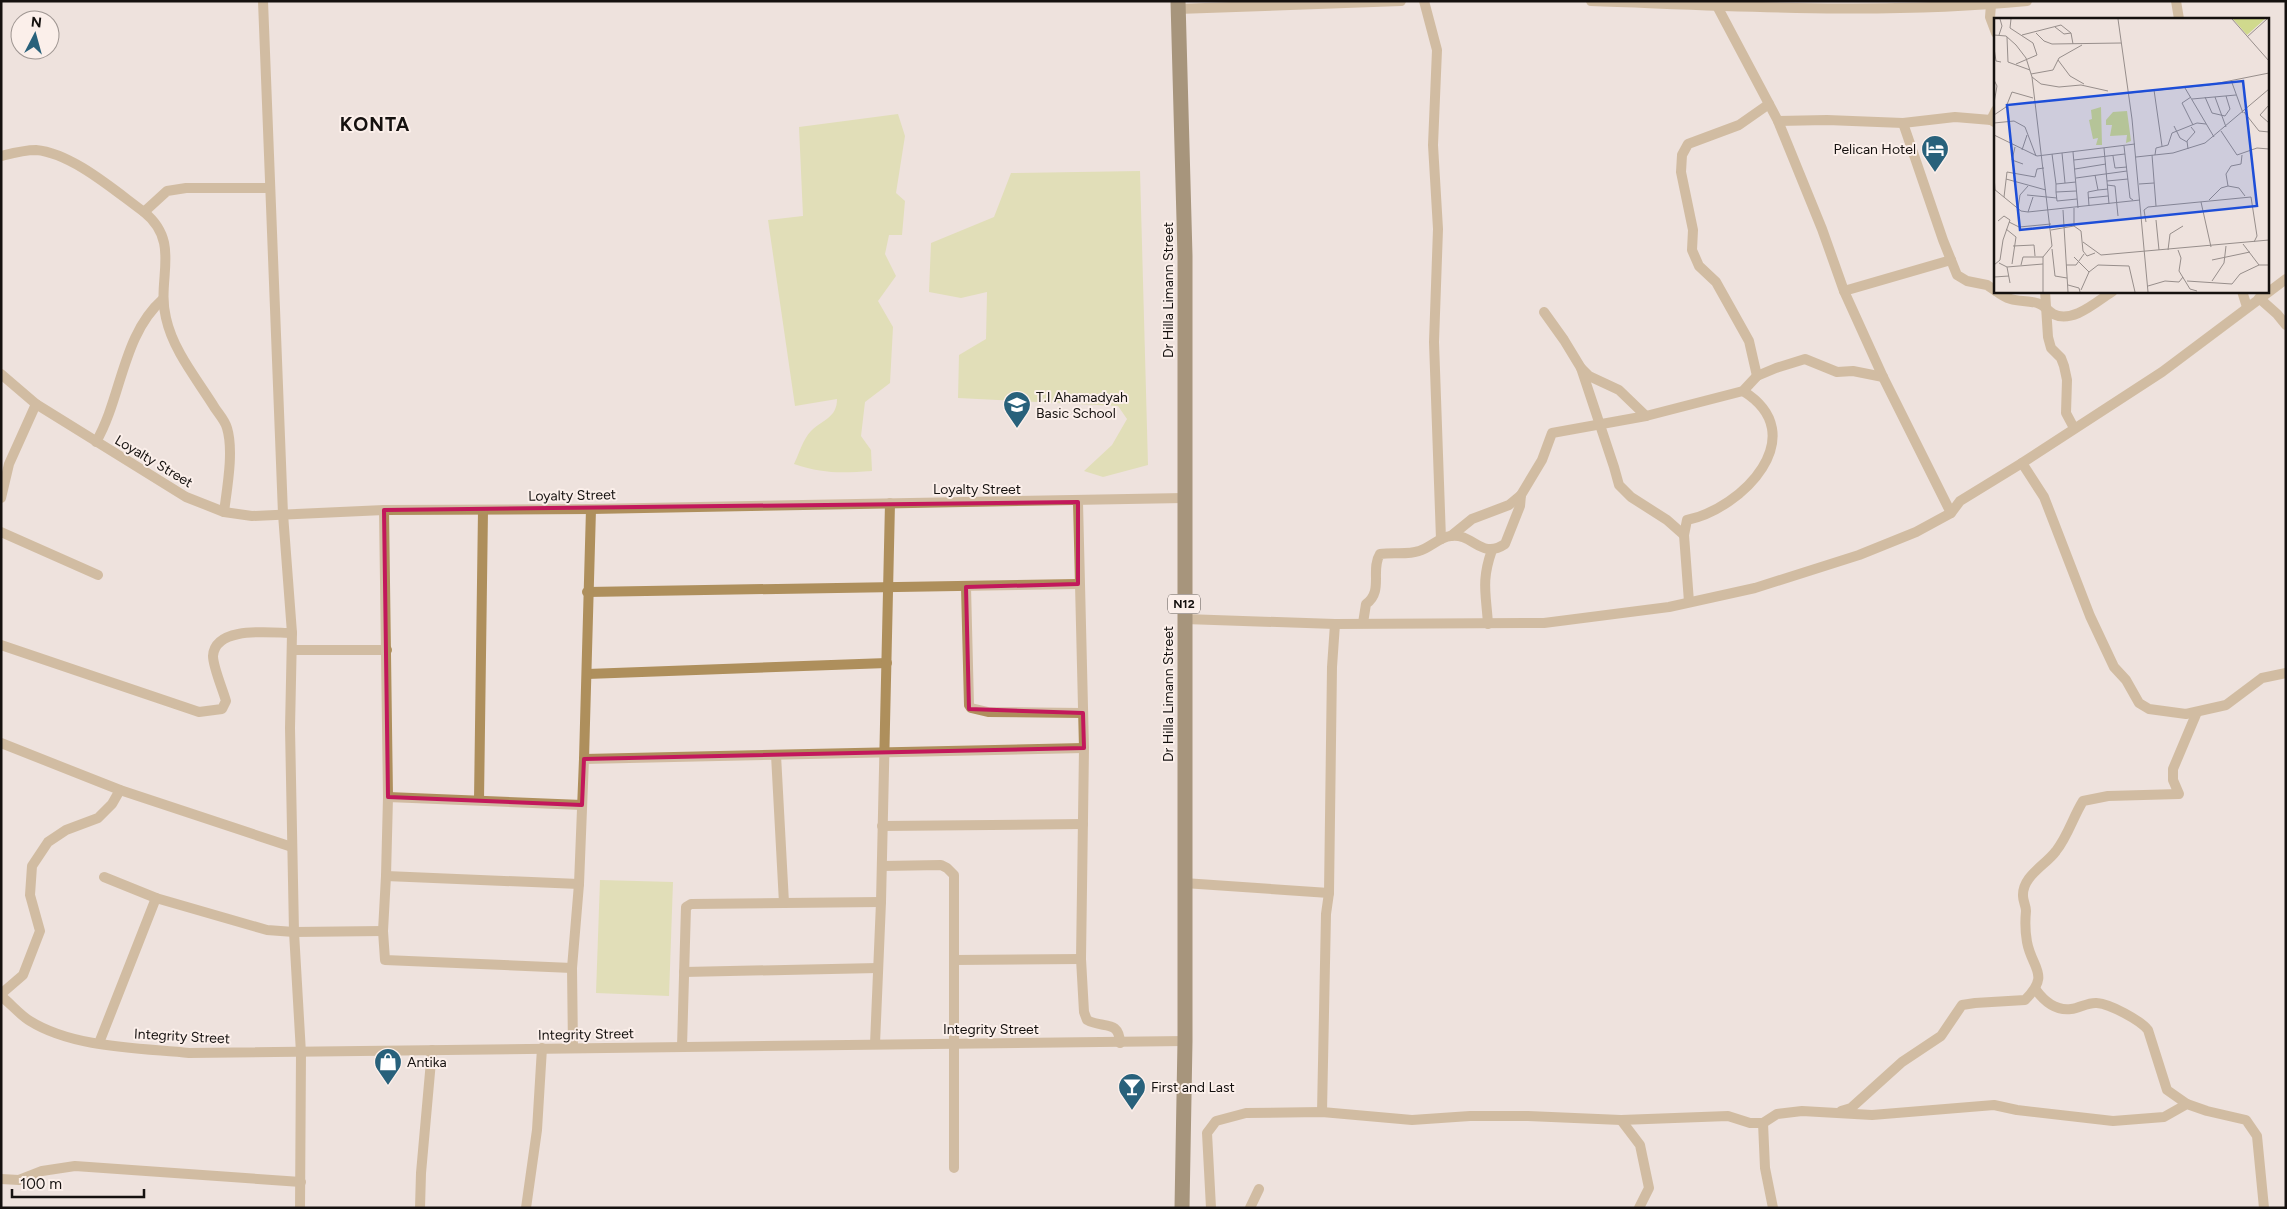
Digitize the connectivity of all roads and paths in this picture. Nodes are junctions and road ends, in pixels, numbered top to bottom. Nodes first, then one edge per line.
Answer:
1 (263, 1) edge
2 (1401, 1) edge
3 (1424, 1) edge
4 (1591, 1) edge
5 (2027, 1) edge
6 (2176, 1) edge
7 (1178, 5) edge
8 (1991, 5) junction
9 (1717, 6) junction
10 (2180, 18) edge
11 (1994, 28) edge
12 (1769, 104) junction
13 (1994, 118) edge
14 (1778, 121) junction
15 (1903, 123) junction
16 (1, 156) edge
17 (270, 188) junction
18 (144, 212) junction
19 (1951, 260) junction
20 (2286, 279) edge
21 (1994, 290) edge
22 (2270, 290) edge
23 (1844, 291) junction
24 (1997, 292) edge
25 (2045, 292) edge
26 (2111, 292) edge
27 (2242, 292) edge
28 (2268, 292) edge
29 (2259, 298) junction
30 (163, 299) junction
31 (2045, 306) junction
32 (2247, 307) junction
33 (1544, 312) dead end
34 (2282, 314) edge
35 (2286, 325) edge
36 (1580, 368) junction
37 (1, 374) edge
38 (1757, 376) junction
39 (1883, 377) junction
40 (1743, 391) junction
41 (36, 404) junction
42 (1646, 416) junction
43 (1599, 424) junction
44 (2074, 428) junction
45 (96, 442) junction
46 (2022, 463) junction
47 (1521, 495) junction
48 (1, 498) edge
49 (1184, 498) junction
50 (1078, 502) junction
51 (890, 503) junction
52 (591, 509) junction
53 (384, 510) junction
54 (483, 510) junction
55 (224, 512) junction
56 (1951, 513) junction
57 (284, 514) junction
58 (1, 532) edge
59 (1451, 536) junction
60 (1684, 536) junction
61 (1441, 539) junction
62 (1492, 550) junction
63 (98, 576) dead end
64 (1078, 584) junction
65 (966, 587) junction
66 (889, 588) junction
67 (587, 592) junction
68 (1689, 602) junction
69 (1184, 619) junction
70 (1335, 624) junction
71 (1363, 624) junction
72 (1488, 624) junction
73 (292, 632) junction
74 (1, 645) edge
75 (292, 650) junction
76 (387, 650) junction
77 (887, 663) junction
78 (2286, 673) edge
79 (587, 674) junction
80 (2197, 712) junction
81 (1083, 713) junction
82 (1, 743) edge
83 (1084, 748) junction
84 (885, 752) junction
85 (776, 756) junction
86 (584, 759) junction
87 (120, 790) junction
88 (388, 797) junction
89 (479, 800) junction
90 (582, 805) junction
91 (1083, 824) junction
92 (882, 826) junction
93 (292, 847) junction
94 (882, 866) junction
95 (386, 876) junction
96 (104, 877) dead end
97 (1184, 883) junction
98 (579, 884) junction
99 (1329, 893) junction
100 (156, 898) junction
101 (881, 902) junction
102 (784, 903) junction
103 (383, 931) junction
104 (294, 932) junction
105 (1081, 959) junction
106 (954, 960) junction
107 (572, 968) junction
108 (878, 968) junction
109 (684, 972) junction
110 (2036, 990) junction
111 (1, 995) edge
112 (1185, 1040) junction
113 (99, 1043) junction
114 (955, 1043) junction
115 (1120, 1043) junction
116 (875, 1044) junction
117 (682, 1047) junction
118 (542, 1048) junction
119 (574, 1048) junction
120 (432, 1050) junction
121 (301, 1052) junction
122 (2187, 1104) junction
123 (1322, 1112) junction
124 (1833, 1114) junction
125 (1621, 1120) junction
126 (1763, 1123) junction
127 (954, 1168) dead end
128 (1, 1179) edge
129 (301, 1182) junction
130 (1259, 1189) dead end
131 (300, 1208) edge
132 (420, 1208) edge
133 (526, 1208) edge
134 (1182, 1208) edge
135 (1211, 1208) edge
136 (1250, 1208) edge
137 (1639, 1208) edge
138 (1773, 1208) edge
139 (2264, 1208) edge

1 - 17 street
2 - 7 street
3 - 61 street
4 - 9 street
5 - 8 street
6 - 10 street
7 - 49 highway, Dr Hilla Limann Street / N12
8 - 9 street
8 - 11 street
9 - 12 street
12 - 14 street
12 - 38 street
13 - 15 street
14 - 15 street
14 - 23 street
15 - 19 street
16 - 18 street
17 - 18 street
17 - 57 street
18 - 30 street
19 - 21 street
19 - 23 street
20 - 22 street
23 - 39 street
24 - 31 street
25 - 31 street
26 - 31 street
27 - 32 street
28 - 29 street
29 - 32 street
29 - 34 street
30 - 45 street
30 - 55 street
31 - 44 street
32 - 44 street
33 - 36 street
34 - 35 street
36 - 42 street
36 - 43 street
37 - 41 street, Loyalty Street
38 - 39 street
38 - 40 street
39 - 56 street
40 - 42 street
40 - 60 street
41 - 45 street, Loyalty Street
41 - 48 street
42 - 43 street
43 - 47 street
43 - 60 street
44 - 46 street
45 - 55 street, Loyalty Street
46 - 56 street
46 - 80 street
47 - 59 street
47 - 62 street
49 - 50 street, Loyalty Street
49 - 69 highway, Dr Hilla Limann Street / N12
50 - 51 street, Loyalty Street
50 - 64 street
51 - 52 street, Loyalty Street
51 - 66 street
52 - 54 street, Loyalty Street
52 - 67 street
53 - 54 street, Loyalty Street
53 - 57 street, Loyalty Street
53 - 76 street
54 - 89 street
55 - 57 street, Loyalty Street
56 - 68 street
57 - 73 street
58 - 63 street
59 - 61 street
59 - 62 street
60 - 68 street
61 - 71 street
62 - 72 street
64 - 65 street
64 - 81 street
65 - 66 street
65 - 81 street
66 - 67 street
66 - 77 street
67 - 79 street
68 - 72 street
69 - 70 street
69 - 97 highway, Dr Hilla Limann Street / N12
70 - 71 street
70 - 99 street
71 - 72 street
73 - 74 street
73 - 75 street
75 - 76 street
75 - 93 street
76 - 88 street
77 - 79 street
77 - 84 street
78 - 80 street
79 - 86 street
80 - 110 street
81 - 83 street
82 - 87 street
83 - 84 street
83 - 91 street
84 - 85 street
84 - 92 street
85 - 86 street
85 - 102 street
86 - 90 street
87 - 93 street
87 - 111 street
88 - 89 street
88 - 95 street
89 - 90 street
90 - 98 street
91 - 92 street
91 - 105 street
92 - 94 street
93 - 104 street
94 - 101 street
94 - 106 street
95 - 98 street
95 - 103 street
96 - 100 street
97 - 99 street
97 - 112 highway, Dr Hilla Limann Street / N12
98 - 107 street
99 - 123 street
100 - 104 street
100 - 113 street
101 - 102 street
101 - 108 street
102 - 109 street
103 - 104 street
103 - 107 street
104 - 121 street
105 - 106 street
105 - 115 street
106 - 114 street
107 - 119 street
108 - 109 street
108 - 116 street
109 - 117 street
110 - 122 street
110 - 124 street
111 - 113 street, Integrity Street
112 - 115 street, Integrity Street
112 - 134 highway, Dr Hilla Limann Street / N12
113 - 121 street, Integrity Street
114 - 115 street, Integrity Street
114 - 116 street, Integrity Street
114 - 127 street
116 - 117 street, Integrity Street
117 - 119 street, Integrity Street
118 - 119 street, Integrity Street
118 - 120 street, Integrity Street
118 - 133 street
120 - 121 street, Integrity Street
120 - 132 street
121 - 129 street
122 - 124 street
122 - 139 street
123 - 125 street
123 - 135 street
124 - 126 street
125 - 126 street
125 - 137 street
126 - 138 street
128 - 129 street
129 - 131 street
130 - 136 street

